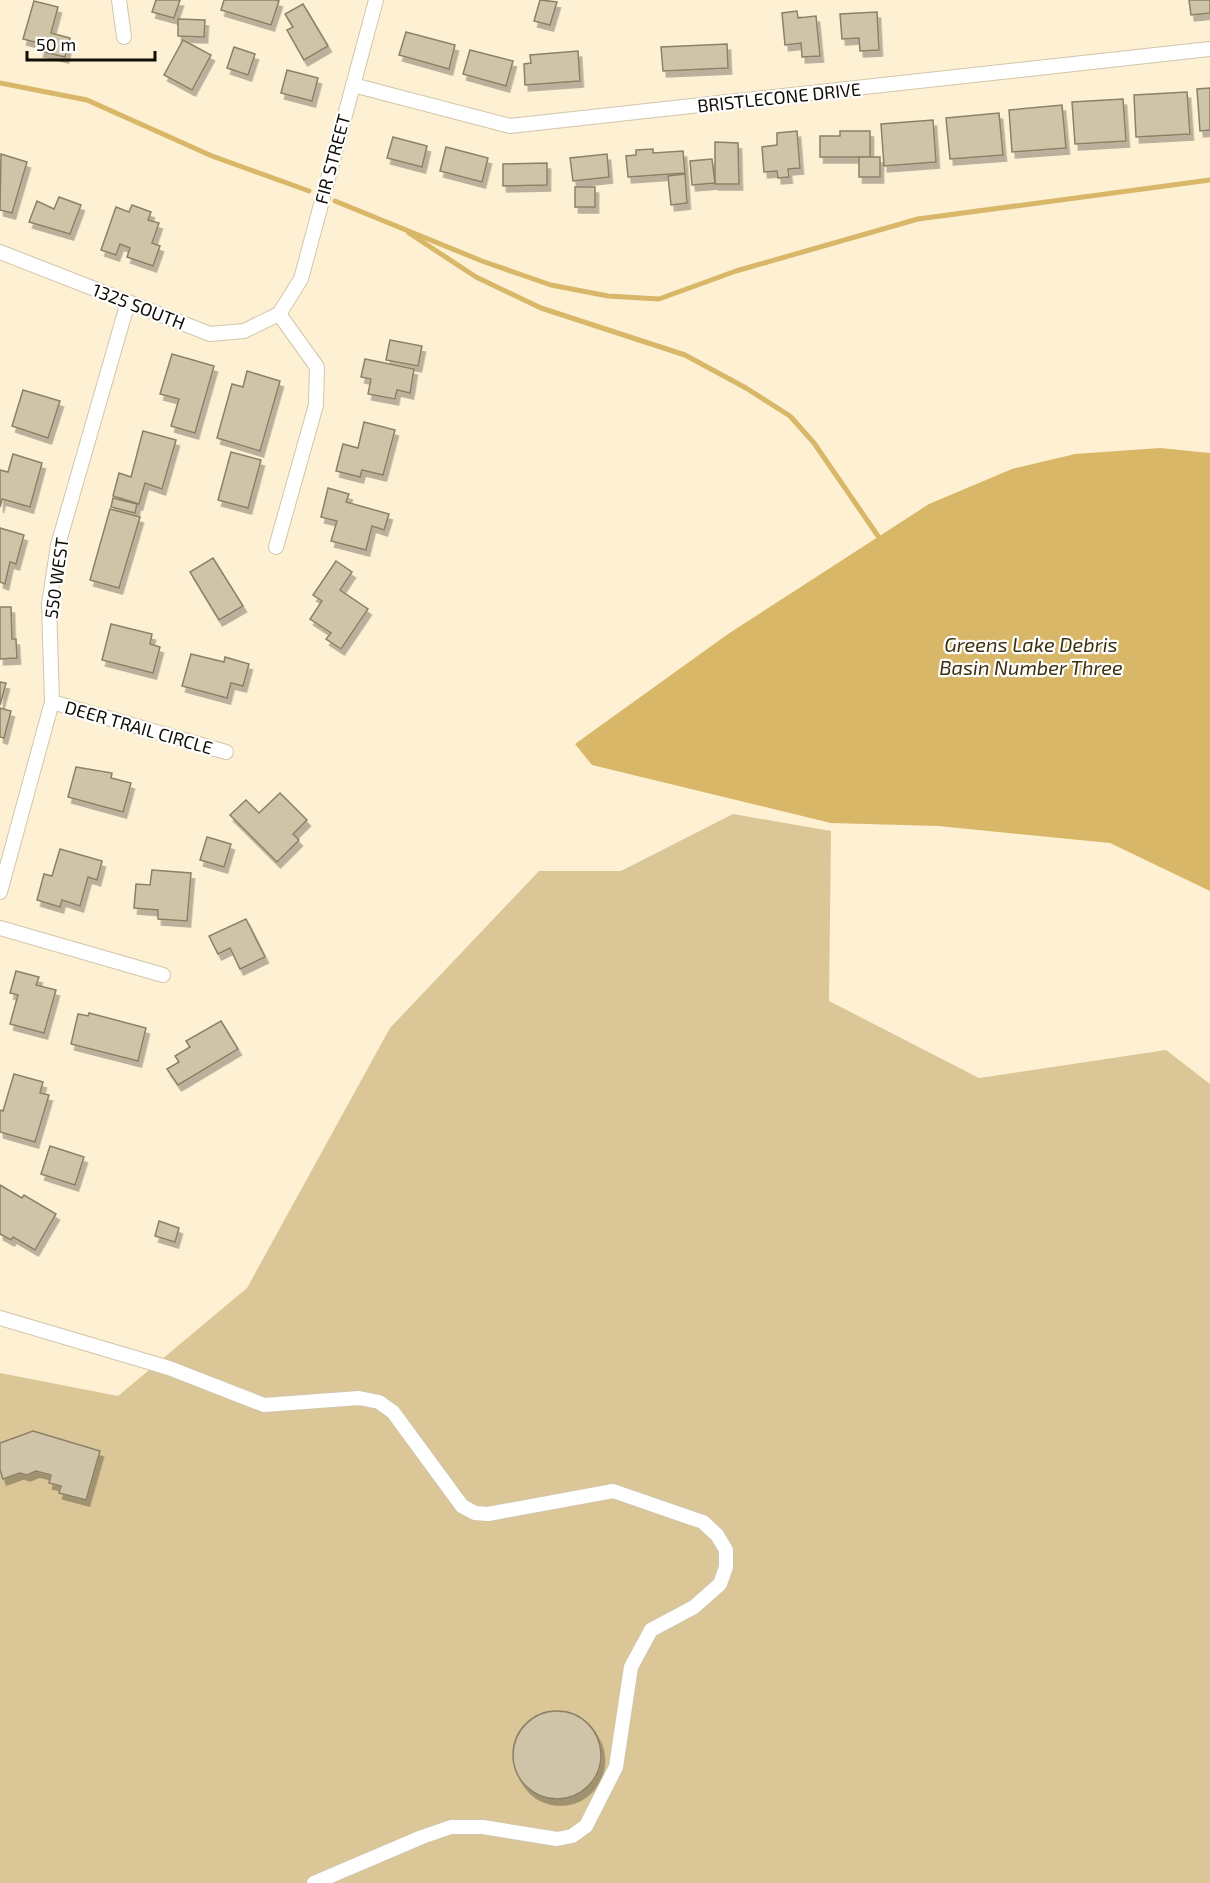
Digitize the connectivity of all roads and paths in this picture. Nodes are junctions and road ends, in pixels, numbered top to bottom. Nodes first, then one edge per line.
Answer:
1 (119, 0) edge
2 (376, 0) edge
3 (124, 37) dead end
4 (1210, 49) edge
5 (353, 85) junction
6 (0, 252) edge
7 (128, 302) junction
8 (279, 314) junction
9 (276, 547) dead end
10 (52, 702) junction
11 (226, 752) dead end
12 (0, 892) edge
13 (0, 928) edge
14 (163, 975) dead end
15 (0, 1318) edge
16 (314, 1883) edge

1 - 3 street
2 - 5 street, FIR STREET
4 - 5 street, BRISTLECONE DRIVE
5 - 8 street, FIR STREET
6 - 7 street, 1325 SOUTH
7 - 8 street, 1325 SOUTH
7 - 10 street, 550 WEST
8 - 9 street
10 - 11 street, DEER TRAIL CIRCLE
10 - 12 street, 550 WEST
13 - 14 street
15 - 16 street

